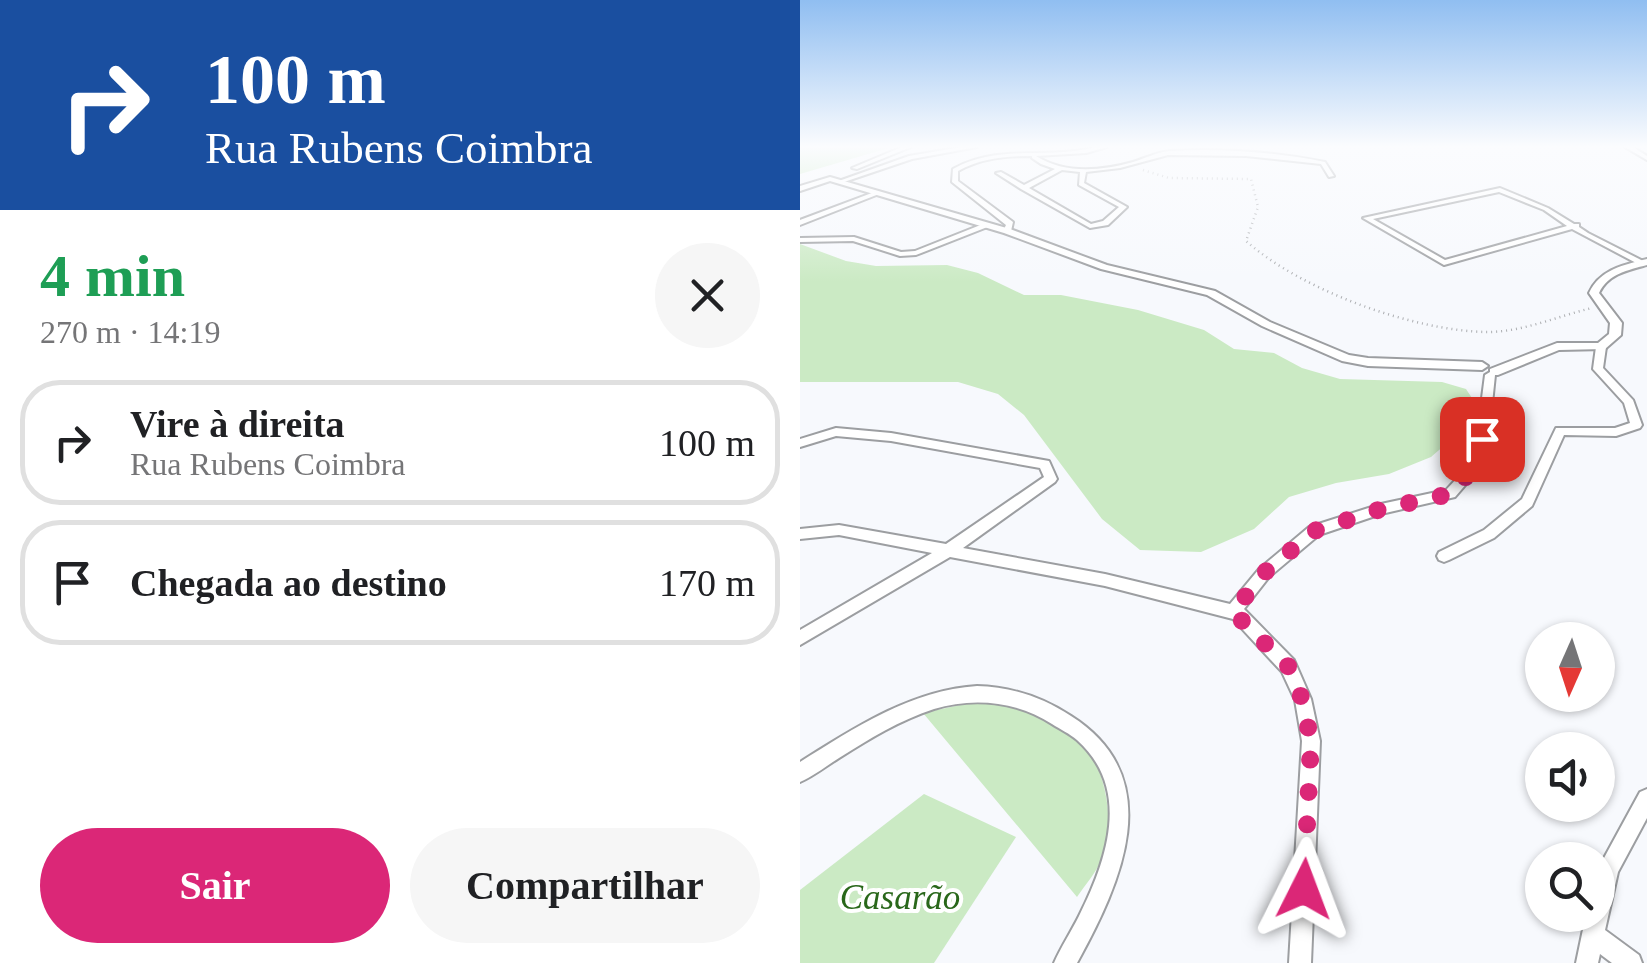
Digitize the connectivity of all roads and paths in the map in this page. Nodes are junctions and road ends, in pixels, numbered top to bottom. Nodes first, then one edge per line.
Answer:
1 (874, 192) edge
2 (967, 192) edge
3 (1030, 192) edge
4 (1096, 192) edge
5 (1254, 192) edge
6 (1491, 192) edge
7 (1504, 192) edge
8 (877, 193) junction
9 (800, 223) edge
10 (986, 226) junction
11 (1576, 226) junction
12 (1007, 230) junction
13 (1564, 230) junction
14 (800, 240) edge
15 (1642, 264) edge
16 (1603, 306) junction
17 (1602, 347) junction
18 (1485, 373) junction
19 (800, 443) edge
20 (800, 534) edge
21 (949, 550) junction
22 (1444, 556) dead end
23 (1233, 612) junction
24 (800, 638) edge
25 (800, 773) edge
26 (1647, 800) edge
27 (1615, 857) edge
28 (1594, 932) edge
29 (1605, 932) edge
30 (1065, 963) edge
31 (1300, 963) edge
32 (1587, 963) edge
33 (1631, 963) edge

1 - 8 street
2 - 12 street
3 - 4 street
5 - 16 path
6 - 13 street
7 - 11 street
8 - 9 street
8 - 10 street
10 - 12 street
10 - 14 street
11 - 13 street
11 - 15 street
12 - 18 street
13 - 15 street
15 - 16 street
16 - 17 street
17 - 18 street
17 - 22 street
18 - 23 street
19 - 21 street
20 - 21 street
21 - 23 street
21 - 24 street
23 - 31 street
25 - 30 street
26 - 27 street
28 - 32 street
29 - 33 street

